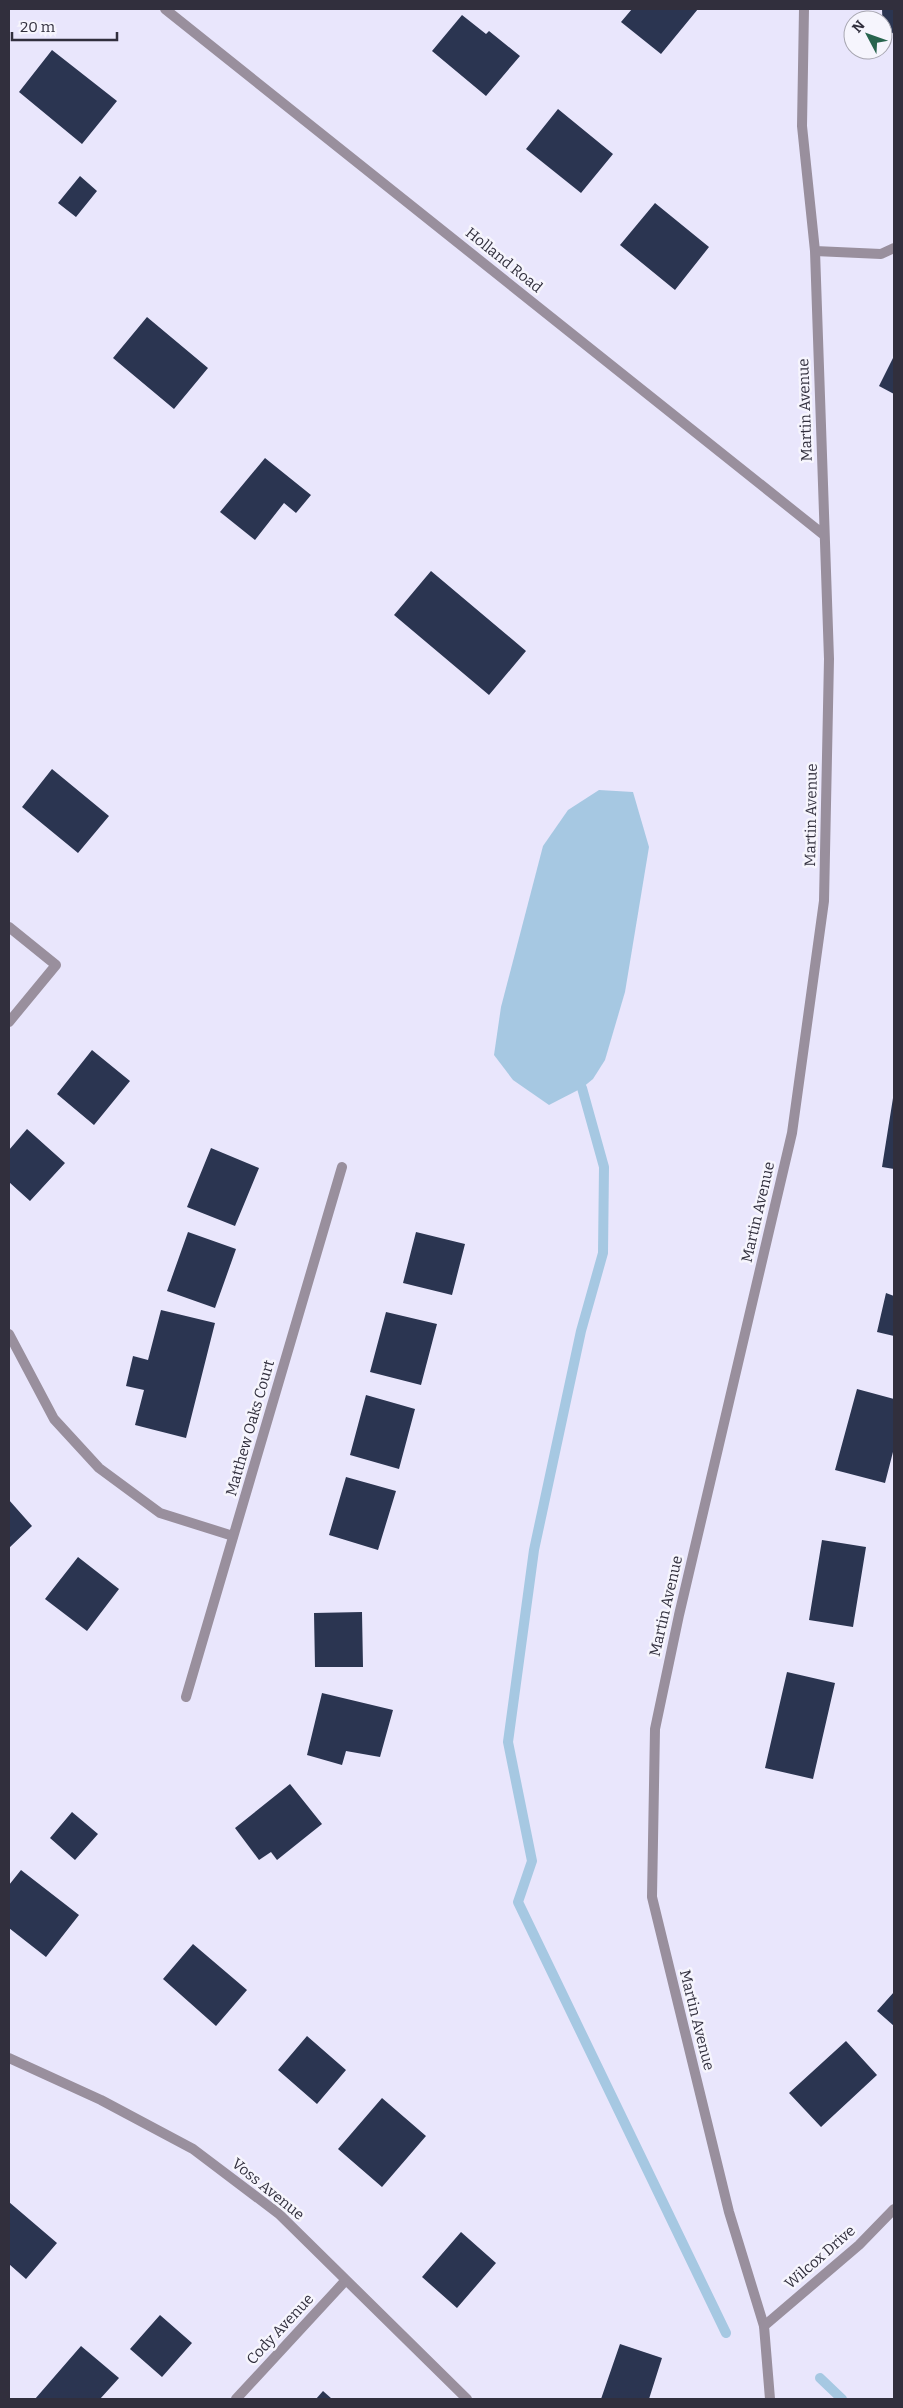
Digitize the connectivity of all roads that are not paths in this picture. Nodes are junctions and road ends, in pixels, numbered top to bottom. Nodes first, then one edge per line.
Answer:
1 (165, 9) edge
2 (804, 9) edge
3 (894, 248) edge
4 (814, 251) junction
5 (824, 535) junction
6 (9, 927) edge
7 (9, 1022) edge
8 (342, 1166) dead end
9 (9, 1334) edge
10 (233, 1536) junction
11 (186, 1697) dead end
12 (9, 2058) edge
13 (894, 2209) edge
14 (346, 2280) junction
15 (764, 2326) junction
16 (236, 2399) edge
17 (468, 2399) edge
18 (770, 2399) edge

1 - 5 street, Holland Road
2 - 4 street, Martin Avenue
3 - 4 street
4 - 5 street, Martin Avenue
5 - 15 street, Martin Avenue
6 - 7 street
8 - 10 street, Matthew Oaks Court
9 - 10 street
10 - 11 street, Matthew Oaks Court
12 - 14 street, Voss Avenue
13 - 15 street, Wilcox Drive
14 - 16 street, Cody Avenue
14 - 17 street, Voss Avenue
15 - 18 street, Martin Avenue

